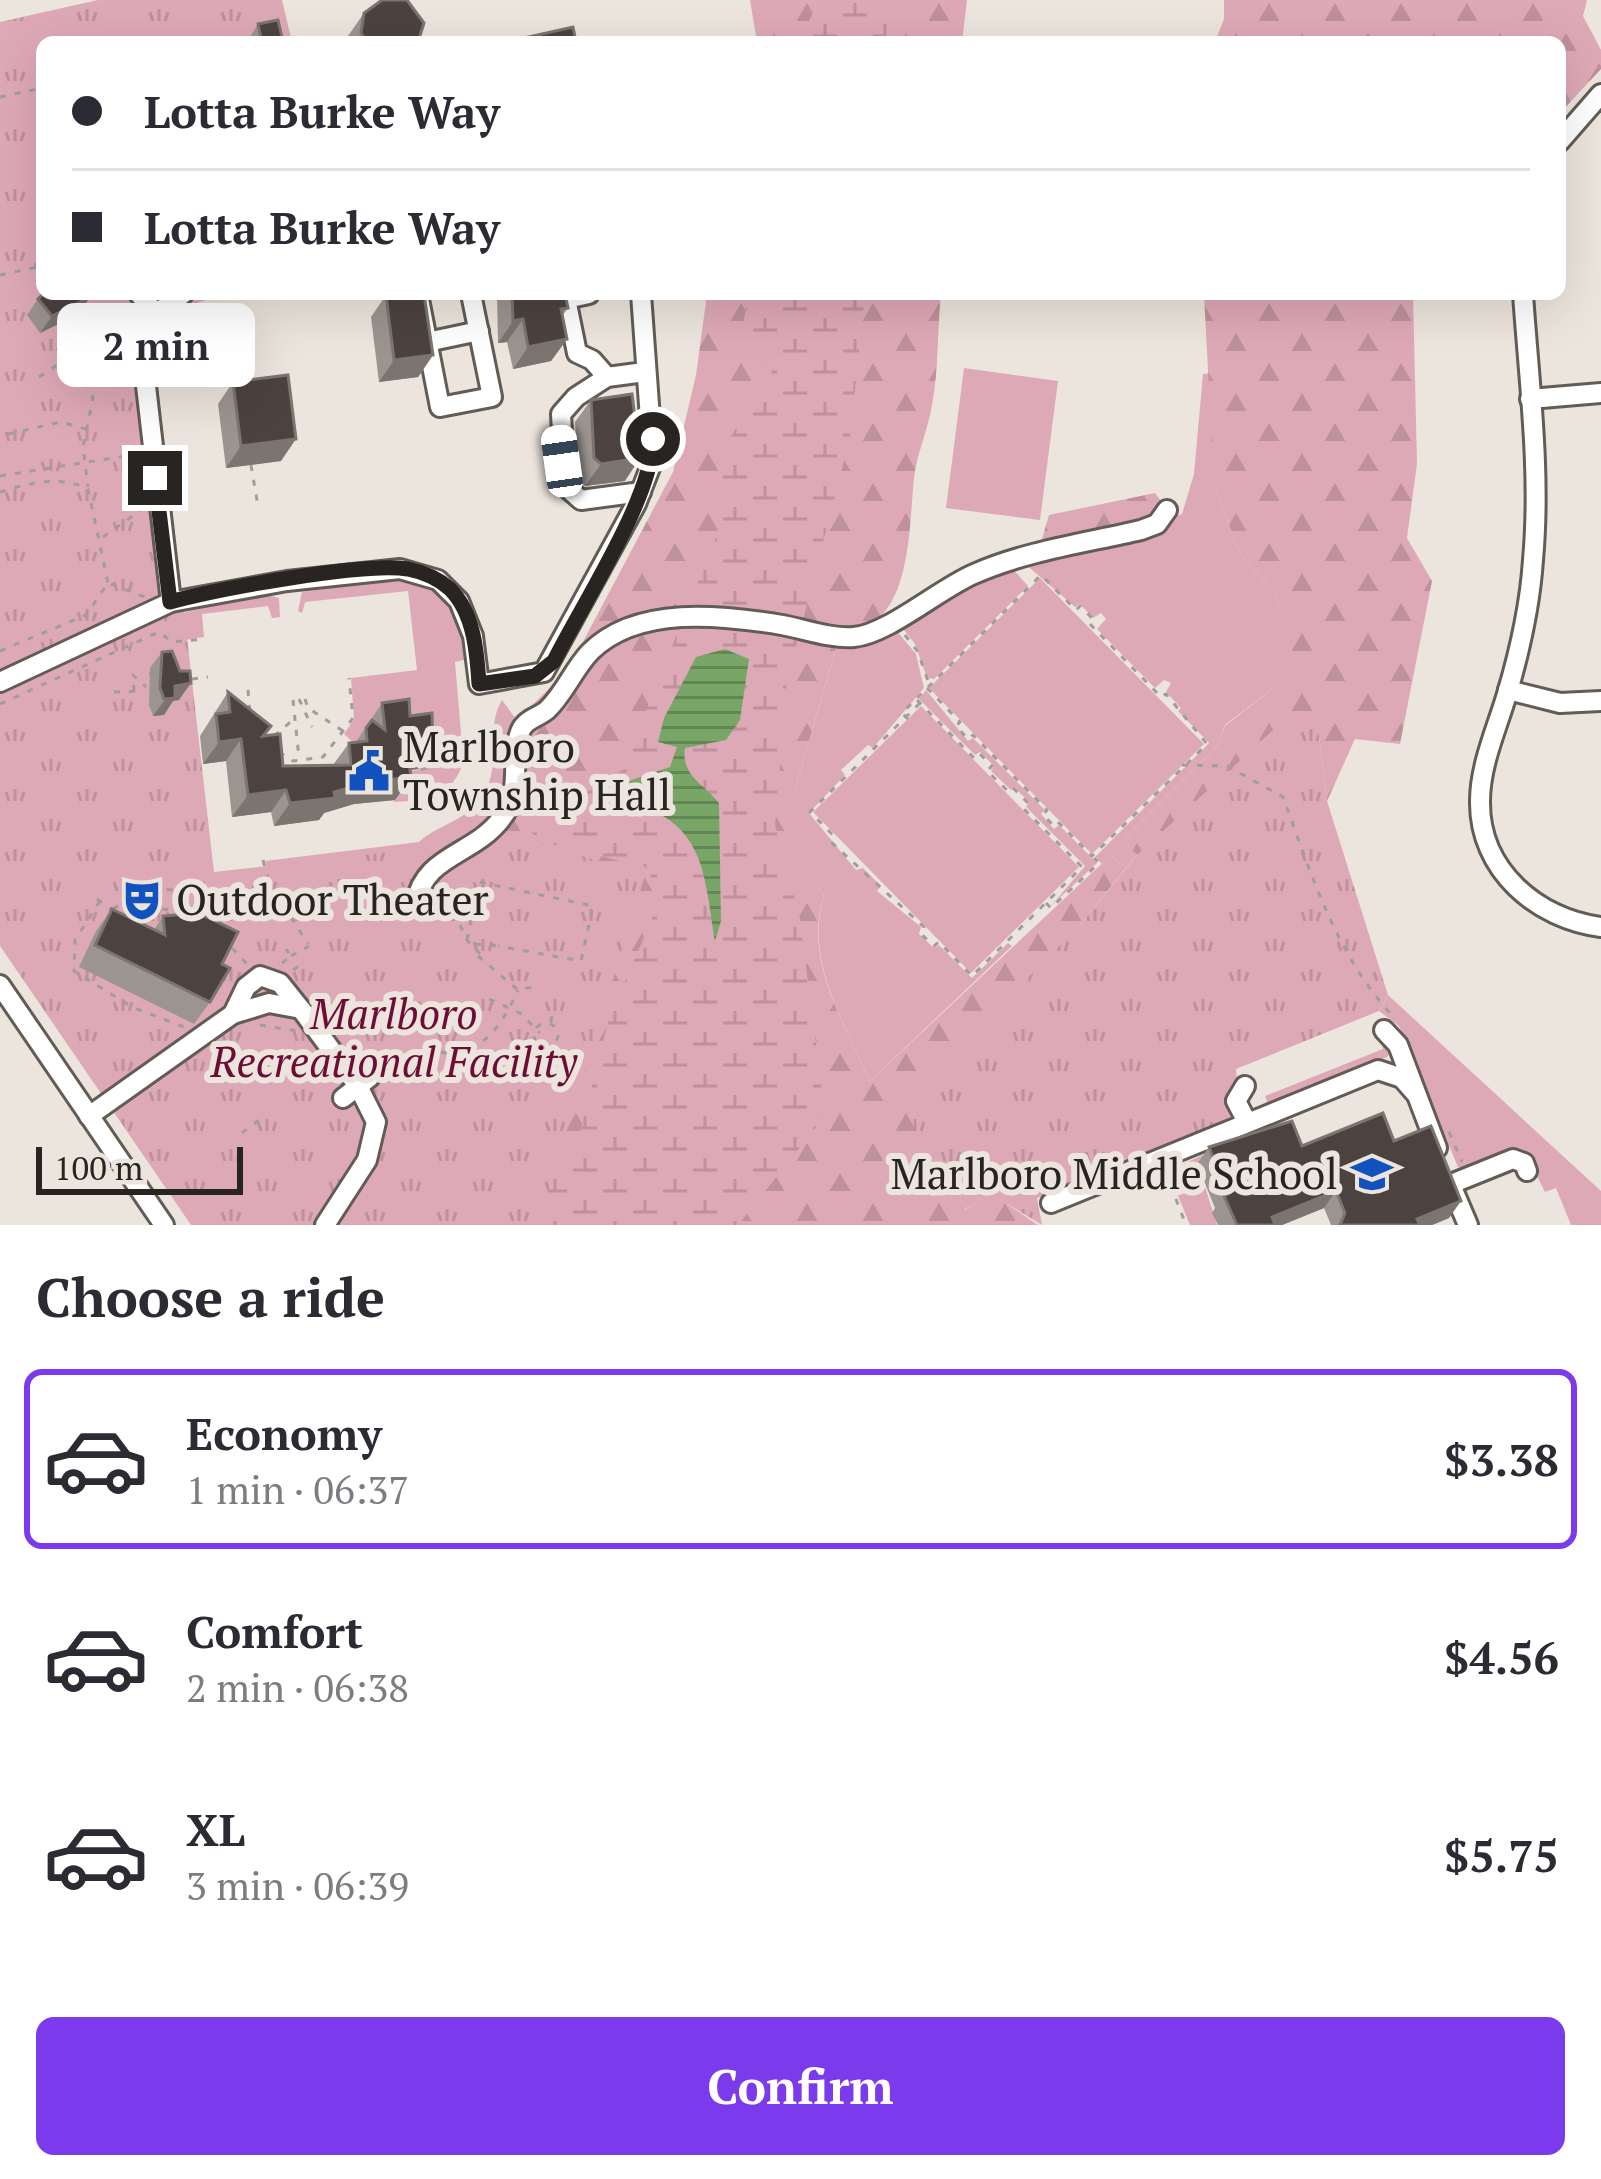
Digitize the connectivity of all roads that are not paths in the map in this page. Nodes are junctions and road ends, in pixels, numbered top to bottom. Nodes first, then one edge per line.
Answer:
1 (1601, 94) edge
2 (1566, 134) edge
3 (144, 300) edge
4 (174, 300) edge
5 (419, 300) edge
6 (472, 300) edge
7 (562, 300) edge
8 (641, 300) edge
9 (1523, 300) edge
10 (156, 313) junction
11 (479, 331) junction
12 (427, 341) junction
13 (645, 372) junction
14 (607, 377) junction
15 (1601, 393) edge
16 (1530, 399) junction
17 (641, 492) junction
18 (1167, 510) dead end
19 (358, 552) dead end
20 (362, 573) junction
21 (170, 602) junction
22 (0, 682) edge
23 (1508, 690) junction
24 (1601, 701) edge
25 (415, 905) dead end
26 (1601, 927) edge
27 (0, 985) edge
28 (301, 1009) junction
29 (1392, 1026) road end
30 (226, 1028) junction
31 (1245, 1086) dead end
32 (1415, 1094) junction
33 (89, 1116) junction
34 (1247, 1122) junction
35 (1527, 1171) dead end
36 (1455, 1182) junction
37 (1051, 1203) dead end
38 (164, 1225) edge
39 (326, 1225) edge
40 (1468, 1225) edge

1 - 2 street
3 - 10 street
4 - 10 street
5 - 12 street
6 - 11 street
7 - 14 street
8 - 13 street
9 - 16 street
10 - 21 street
11 - 12 street
11 - 12 street
13 - 14 street
13 - 17 street
14 - 17 street
15 - 16 street
16 - 23 street
17 - 20 street
18 - 25 street
19 - 20 street
20 - 21 street
21 - 22 street
23 - 24 street
23 - 26 street
27 - 33 street
28 - 30 street
28 - 30 street
28 - 39 street
29 - 32 street
30 - 33 street
31 - 34 street
32 - 34 street
32 - 36 street
33 - 38 street
34 - 37 street
35 - 36 street
36 - 40 street

